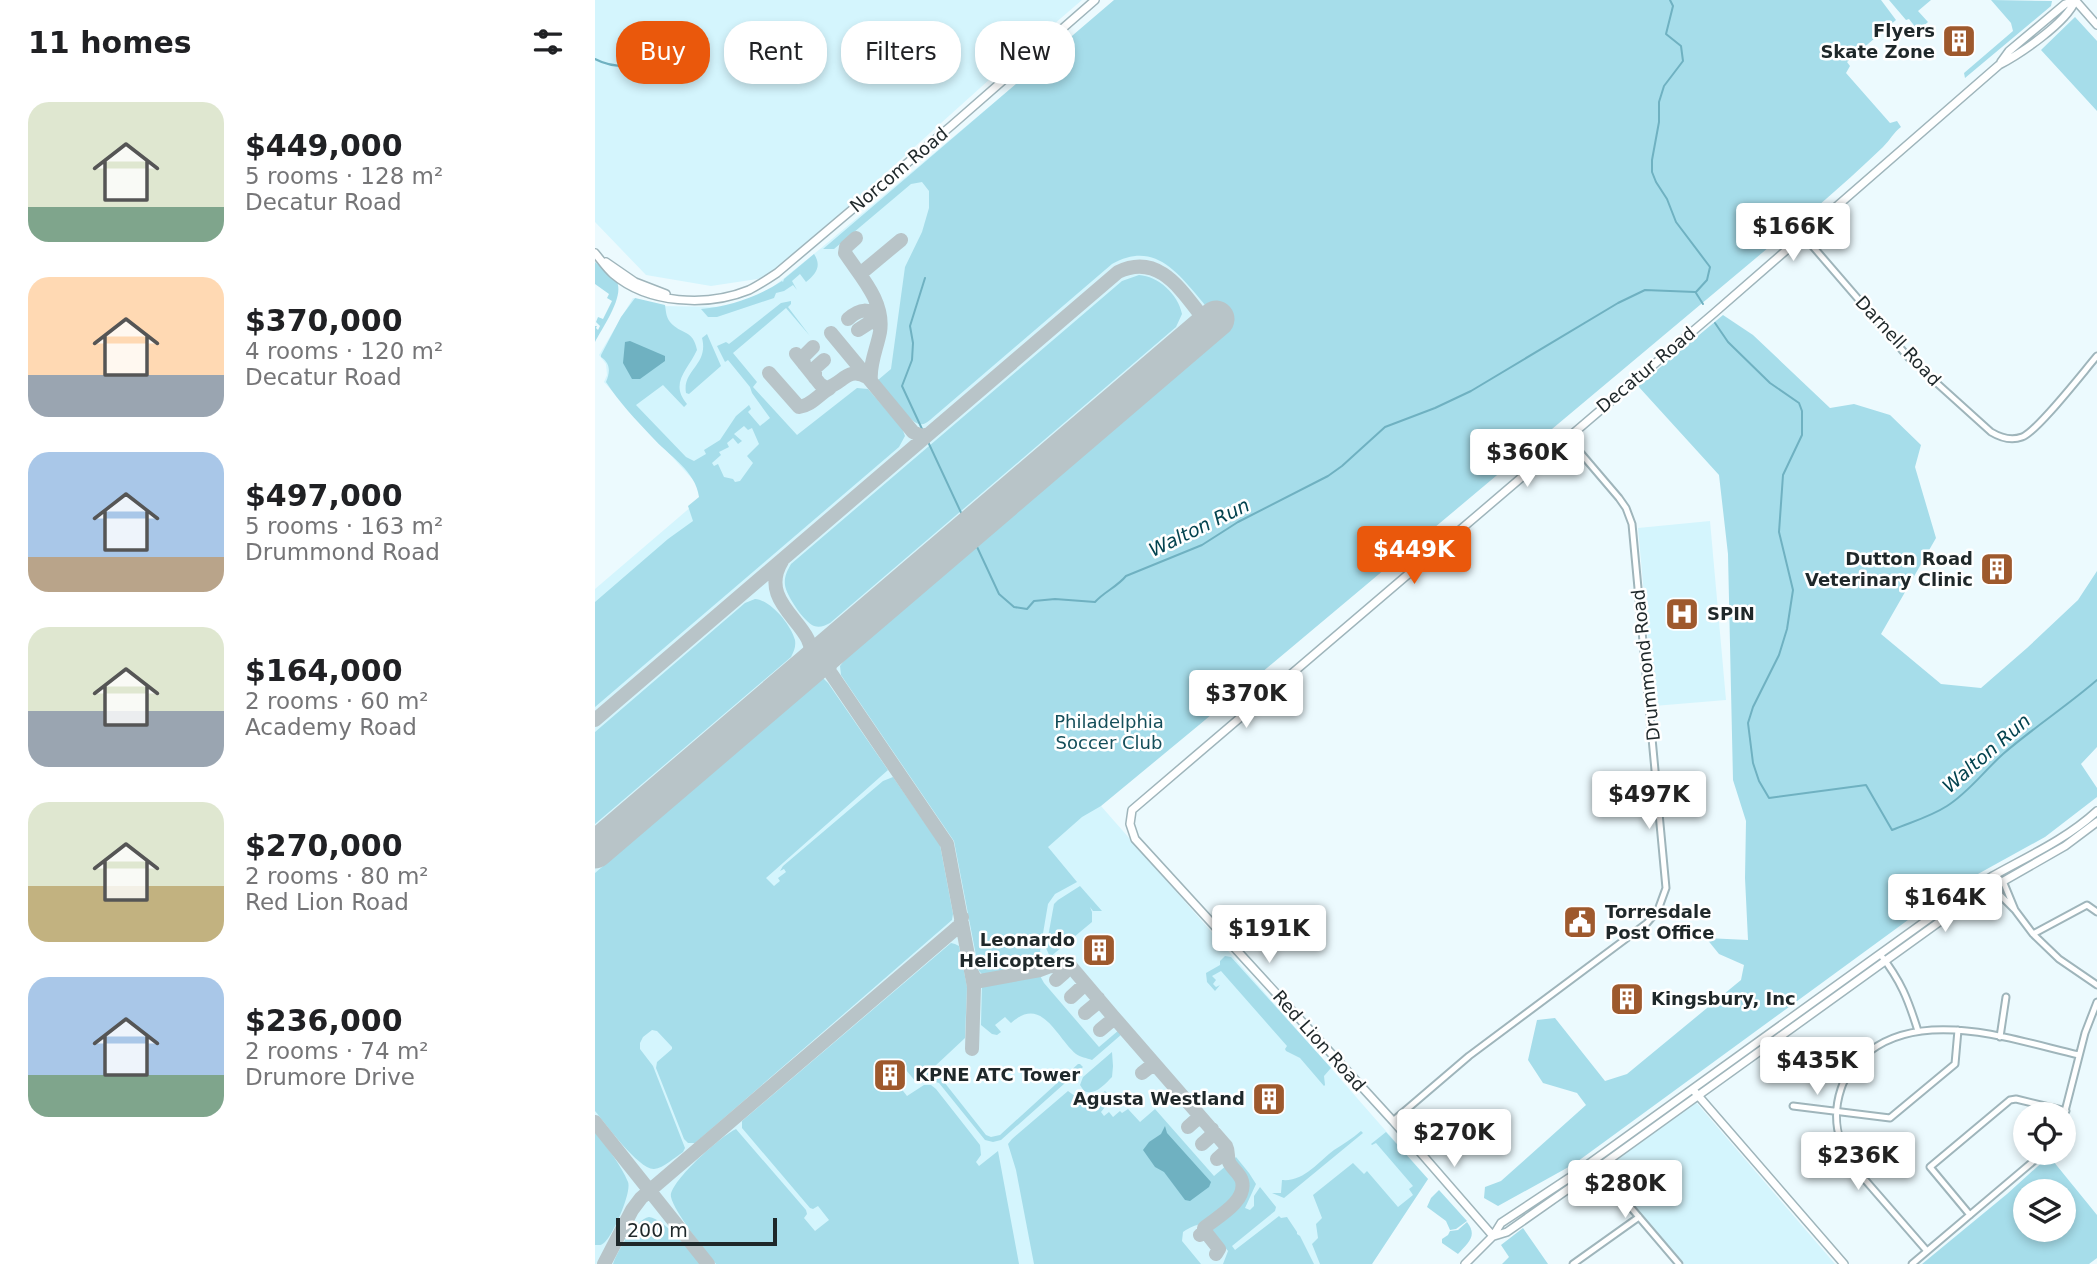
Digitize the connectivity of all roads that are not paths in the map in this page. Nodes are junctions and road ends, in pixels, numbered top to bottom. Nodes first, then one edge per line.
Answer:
1 (1095, 0) edge
2 (2075, 0) edge
3 (2097, 25) edge
4 (1803, 235) junction
5 (595, 253) edge
6 (684, 299) junction
7 (2097, 356) edge
8 (1567, 437) junction
9 (1132, 810) joint
10 (2097, 811) edge
11 (2097, 822) edge
12 (1992, 876) junction
13 (2003, 881) junction
14 (1991, 887) junction
15 (2015, 910) junction
16 (2097, 912) edge
17 (2033, 934) junction
18 (1883, 957) junction
19 (2097, 985) edge
20 (2006, 997) dead end
21 (2097, 1002) edge
22 (1958, 1030) junction
23 (1918, 1031) junction
24 (2000, 1037) junction
25 (2079, 1055) junction
26 (1695, 1092) junction
27 (2028, 1102) edge
28 (2068, 1102) edge
29 (1793, 1106) dead end
30 (1837, 1113) junction
31 (1393, 1121) junction
32 (1594, 1165) junction
33 (2029, 1165) edge
34 (1970, 1215) junction
35 (1639, 1217) junction
36 (1493, 1236) junction
37 (1927, 1251) junction
38 (1676, 1263) edge
39 (1465, 1264) edge
40 (1573, 1264) edge
41 (1844, 1264) edge
42 (1912, 1264) edge

1 - 6 street, Norcom Road
2 - 3 street
2 - 4 street, Decatur Road
4 - 7 street, Darnell Road
4 - 8 street, Decatur Road
5 - 6 street, Norcom Road
5 - 6 street, Norcom Road
8 - 9 street, Decatur Road
8 - 31 street, Drummond Road
9 - 31 street, Red Lion Road
10 - 12 street
11 - 13 street
12 - 13 street
12 - 14 street
12 - 18 street
13 - 14 street
13 - 15 street
14 - 15 street
14 - 18 street
15 - 17 street
16 - 17 street
17 - 19 street
18 - 23 street
18 - 26 street
20 - 24 street
21 - 25 street
22 - 23 street
22 - 24 street
22 - 30 street
23 - 30 street
24 - 25 street
25 - 28 street
26 - 32 street
26 - 41 street
27 - 34 street
29 - 30 street
30 - 37 street
31 - 36 street, Red Lion Road
32 - 35 street
32 - 36 street
33 - 34 street
34 - 37 street
35 - 38 street
35 - 40 street
36 - 39 street
37 - 42 street

